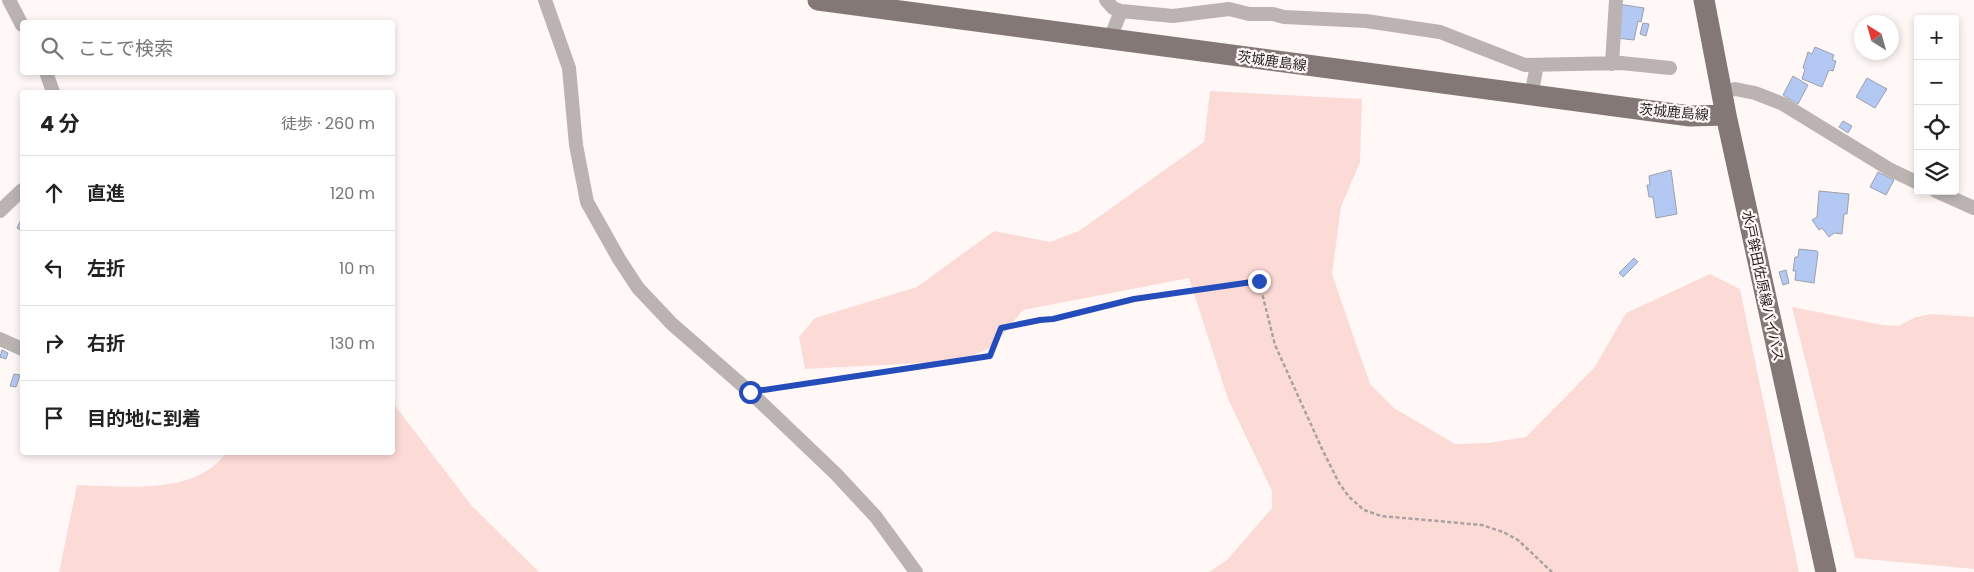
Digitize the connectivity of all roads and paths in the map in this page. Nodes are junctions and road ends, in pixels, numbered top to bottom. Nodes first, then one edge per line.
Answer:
1 (9, 0) edge
2 (544, 0) edge
3 (818, 0) edge
4 (1106, 0) edge
5 (1616, 0) edge
6 (1704, 0) edge
7 (1121, 11) junction
8 (20, 21) edge
9 (1110, 39) junction
10 (1612, 64) junction
11 (1537, 66) junction
12 (1670, 68) dead end
13 (47, 75) edge
14 (52, 90) edge
15 (1722, 92) junction
16 (1531, 96) junction
17 (1726, 115) junction
18 (1914, 181) edge
19 (20, 192) edge
20 (1945, 195) edge
21 (1974, 208) edge
22 (0, 212) edge
23 (0, 339) edge
24 (20, 348) edge
25 (750, 392) junction
26 (916, 572) edge
27 (1552, 572) edge
28 (1826, 572) edge

1 - 8 street
2 - 25 street
3 - 9 main road, 茨城鹿島線
4 - 7 street
5 - 10 street
6 - 15 main road, 水戸鉾田佐原線バイパス
7 - 9 street
7 - 11 street
9 - 16 main road, 茨城鹿島線
10 - 11 street
10 - 12 street
11 - 16 street
13 - 14 street
15 - 17 main road, 水戸鉾田佐原線バイパス
15 - 18 street
16 - 17 main road, 茨城鹿島線
17 - 28 main road, 水戸鉾田佐原線バイパス
19 - 22 street
20 - 21 street
23 - 24 street
25 - 26 street
25 - 27 path

